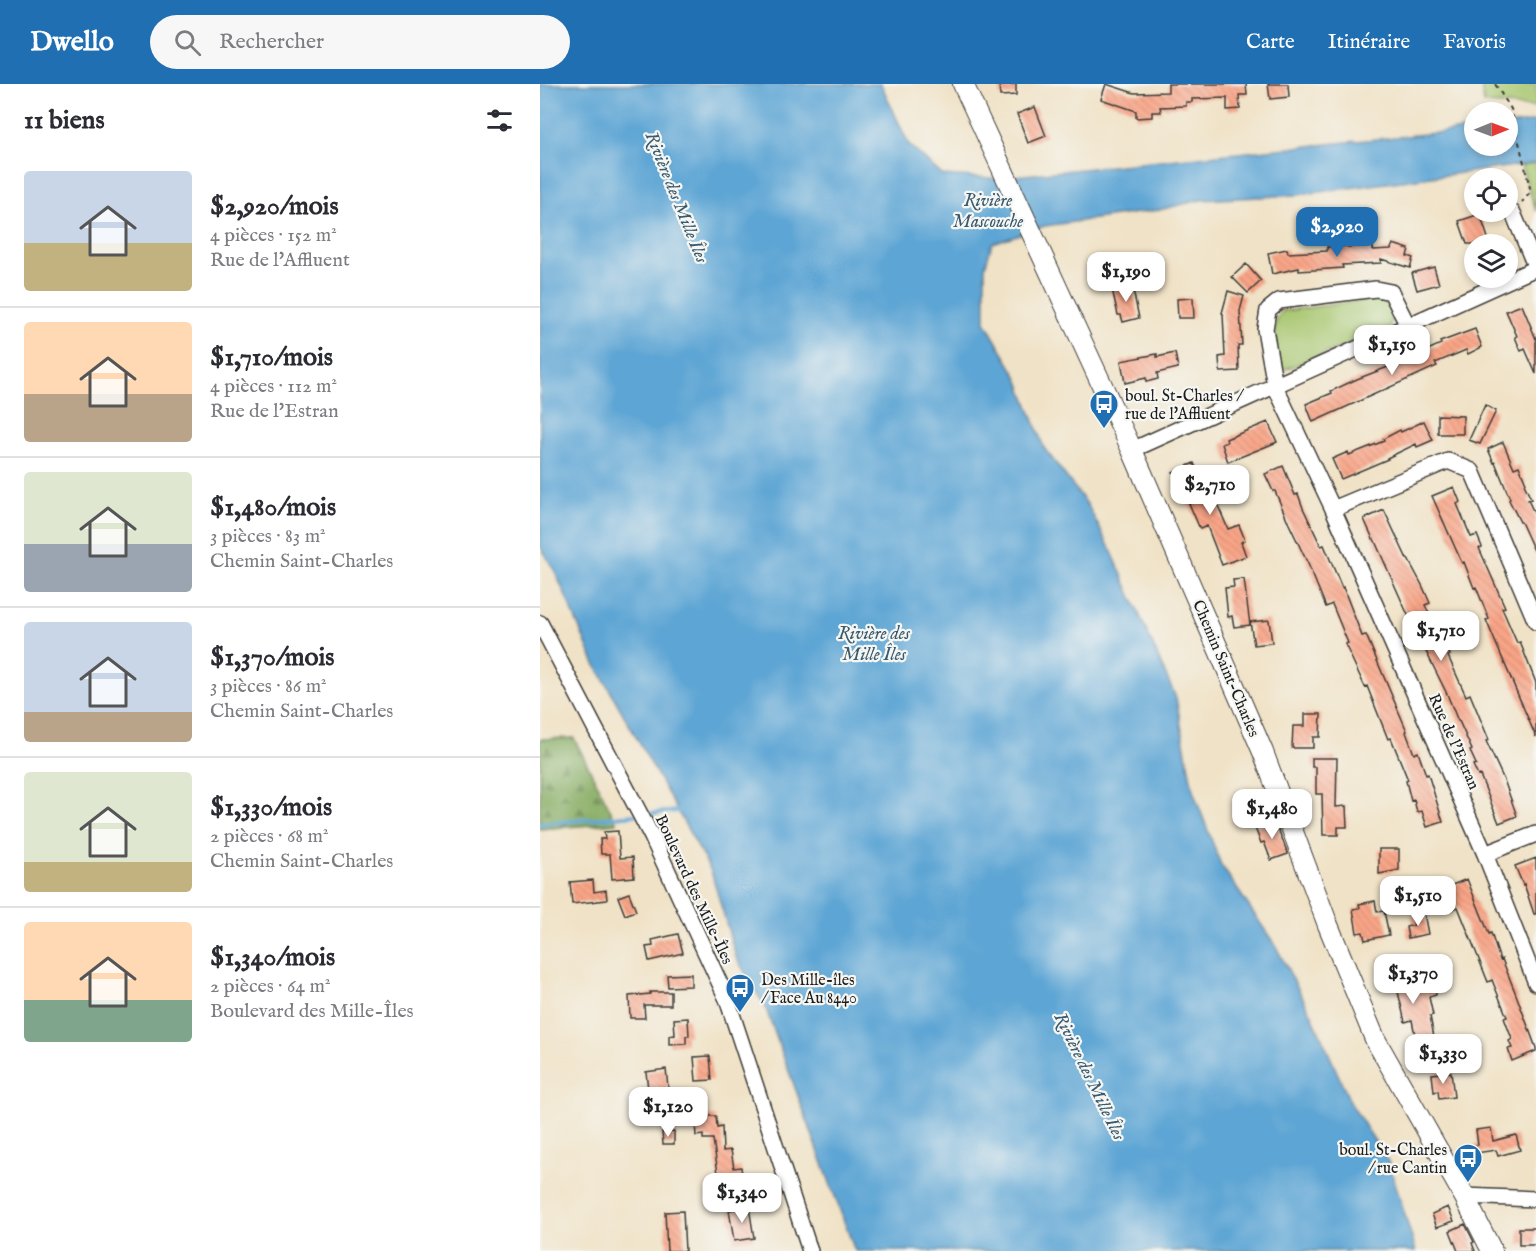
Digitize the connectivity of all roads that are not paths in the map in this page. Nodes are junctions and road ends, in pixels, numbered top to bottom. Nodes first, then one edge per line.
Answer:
1 (963, 84) edge
2 (1517, 222) edge
3 (1536, 268) edge
4 (1408, 326) junction
5 (1275, 386) junction
6 (1132, 450) junction
7 (1333, 509) junction
8 (1536, 622) edge
9 (540, 623) edge
10 (1536, 834) edge
11 (1485, 854) junction
12 (1536, 983) edge
13 (1464, 1196) junction
14 (1536, 1199) edge
15 (810, 1251) edge
16 (1492, 1251) edge

1 - 6 main road, Chemin Saint-Charles
2 - 3 street
3 - 4 street
4 - 5 street
4 - 5 street, Rue de l'Estran
5 - 6 street
5 - 7 street, Rue de l'Estran
6 - 13 main road, Chemin Saint-Charles
7 - 8 street
7 - 11 street, Rue de l'Estran
9 - 15 street, Boulevard des Mille-Îles
10 - 11 street
11 - 12 street, Rue de l'Estran
13 - 14 street
13 - 16 main road, Chemin Saint-Charles

